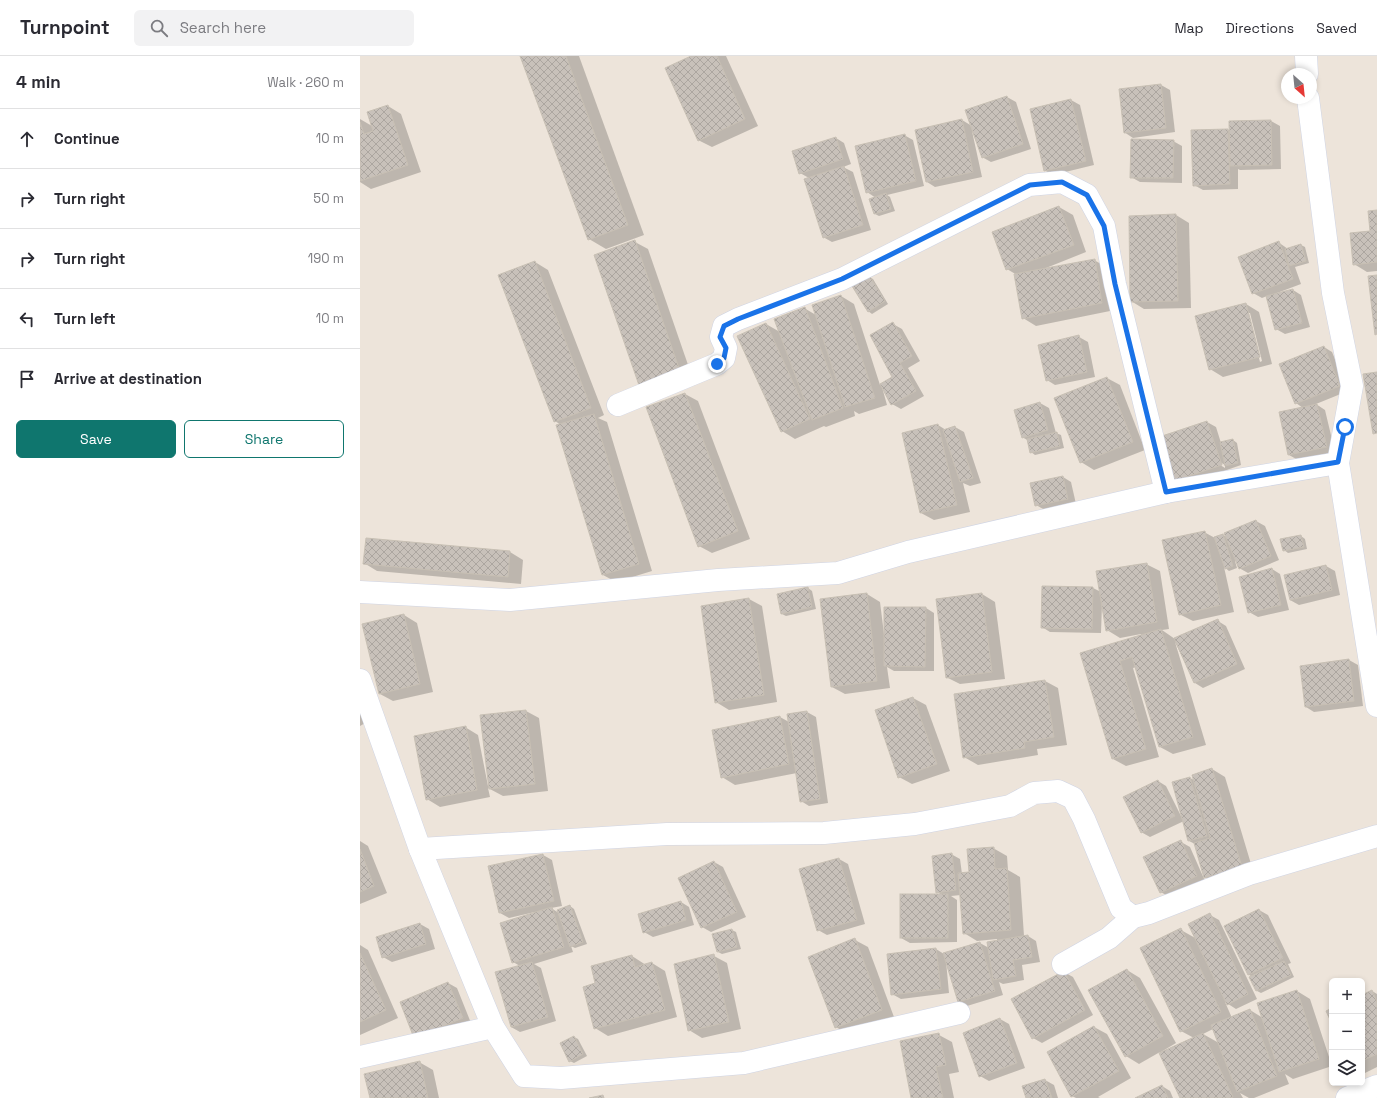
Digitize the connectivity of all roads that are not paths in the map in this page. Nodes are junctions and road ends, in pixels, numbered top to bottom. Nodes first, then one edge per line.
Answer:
1 (1306, 56) edge
2 (1307, 68) edge
3 (1309, 104) edge
4 (618, 405) dead end
5 (1338, 462) junction
6 (1166, 492) junction
7 (360, 592) edge
8 (360, 680) edge
9 (1377, 705) edge
10 (1377, 836) edge
11 (420, 848) junction
12 (1133, 917) junction
13 (1063, 964) dead end
14 (959, 1013) dead end
15 (493, 1027) junction
16 (360, 1057) edge
17 (1377, 1086) edge
18 (1347, 1098) edge

1 - 2 street
3 - 5 street
4 - 6 street
5 - 6 street
5 - 9 street
6 - 7 street
8 - 11 street
10 - 12 street
11 - 12 street
11 - 15 street
12 - 13 street
14 - 15 street
15 - 16 street
17 - 18 street

